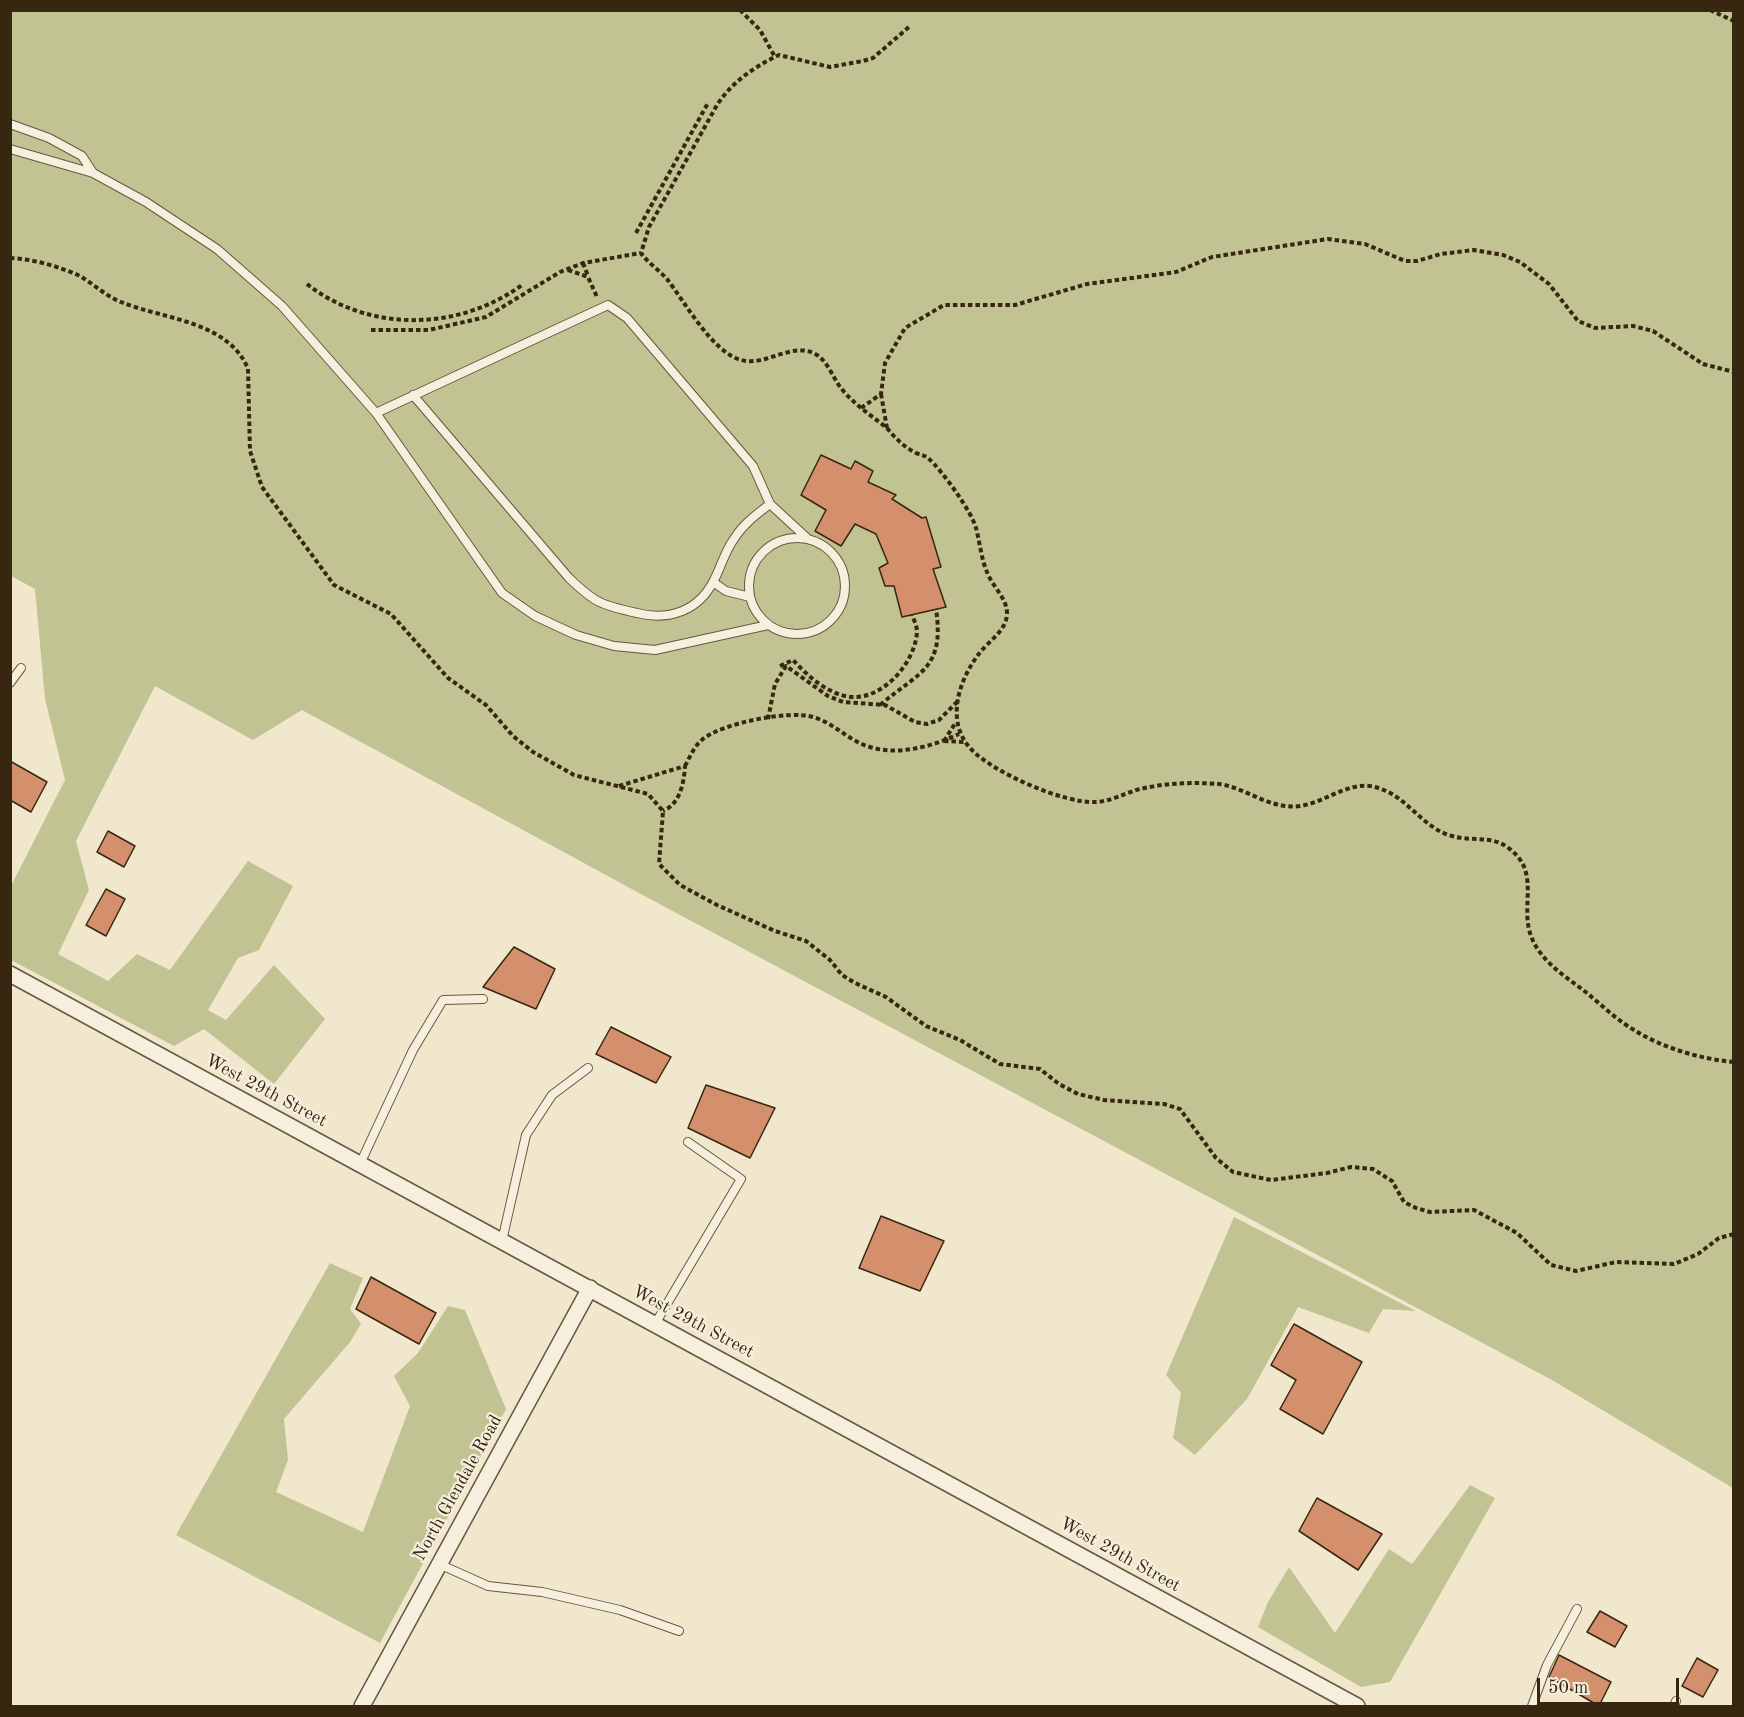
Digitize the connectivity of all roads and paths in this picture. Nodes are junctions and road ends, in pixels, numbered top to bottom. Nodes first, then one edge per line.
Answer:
1 (740, 10) edge
2 (1710, 10) edge
3 (1734, 21) edge
4 (909, 27) dead end
5 (775, 57) junction
6 (708, 103) dead end
7 (10, 124) edge
8 (10, 149) edge
9 (93, 173) junction
10 (636, 233) dead end
11 (641, 253) junction
12 (10, 258) edge
13 (583, 263) junction
14 (567, 269) junction
15 (588, 277) junction
16 (307, 284) dead end
17 (522, 285) dead end
18 (600, 309) junction
19 (371, 330) dead end
20 (1734, 372) edge
21 (880, 394) junction
22 (413, 396) junction
23 (861, 408) junction
24 (376, 412) junction
25 (886, 428) junction
26 (771, 504) junction
27 (808, 539) junction
28 (713, 582) junction
29 (750, 597) junction
30 (936, 609) dead end
31 (912, 615) dead end
32 (768, 625) junction
33 (780, 666) dead end
34 (21, 668) dead end
35 (10, 683) edge
36 (958, 701) junction
37 (880, 705) junction
38 (768, 719) junction
39 (956, 721) junction
40 (959, 734) junction
41 (943, 741) junction
42 (965, 742) junction
43 (685, 766) junction
44 (617, 787) junction
45 (663, 811) junction
46 (10, 974) edge
47 (483, 999) dead end
48 (1734, 1062) edge
49 (588, 1068) dead end
50 (688, 1142) dead end
51 (360, 1164) junction
52 (1734, 1234) edge
53 (502, 1241) junction
54 (590, 1288) junction
55 (655, 1324) junction
56 (439, 1564) junction
57 (1577, 1609) dead end
58 (680, 1631) dead end
59 (362, 1707) edge
60 (1357, 1707) edge
61 (1532, 1707) edge

1 - 5 path
2 - 3 path
4 - 5 path
5 - 11 path
6 - 10 path
7 - 9 lane
8 - 9 lane
9 - 24 lane
11 - 13 path
11 - 23 path
12 - 44 path
13 - 14 path
13 - 15 path
14 - 15 path
14 - 19 path
15 - 18 path
16 - 17 path
18 - 22 lane
18 - 26 lane
20 - 21 path
21 - 23 path
21 - 25 path
22 - 24 lane
22 - 28 lane
23 - 25 path
24 - 32 lane
25 - 36 path
26 - 27 lane
26 - 28 lane
27 - 29 lane
27 - 32 lane
28 - 29 lane
29 - 32 lane
30 - 37 path
31 - 33 path
34 - 35 lane
36 - 37 path
36 - 39 path
37 - 38 path
38 - 41 path
38 - 43 path
39 - 40 path
39 - 41 path
40 - 41 path
40 - 42 path
41 - 42 path
42 - 48 path
43 - 44 path
43 - 45 path
44 - 45 path
45 - 52 path
46 - 51 street, West 29th Street
47 - 51 lane
49 - 53 lane
50 - 55 lane
51 - 53 street, West 29th Street
53 - 54 street, West 29th Street
54 - 55 street, West 29th Street
54 - 56 street, North Glendale Road
55 - 60 street, West 29th Street
56 - 58 lane
56 - 59 street, North Glendale Road
57 - 61 lane

